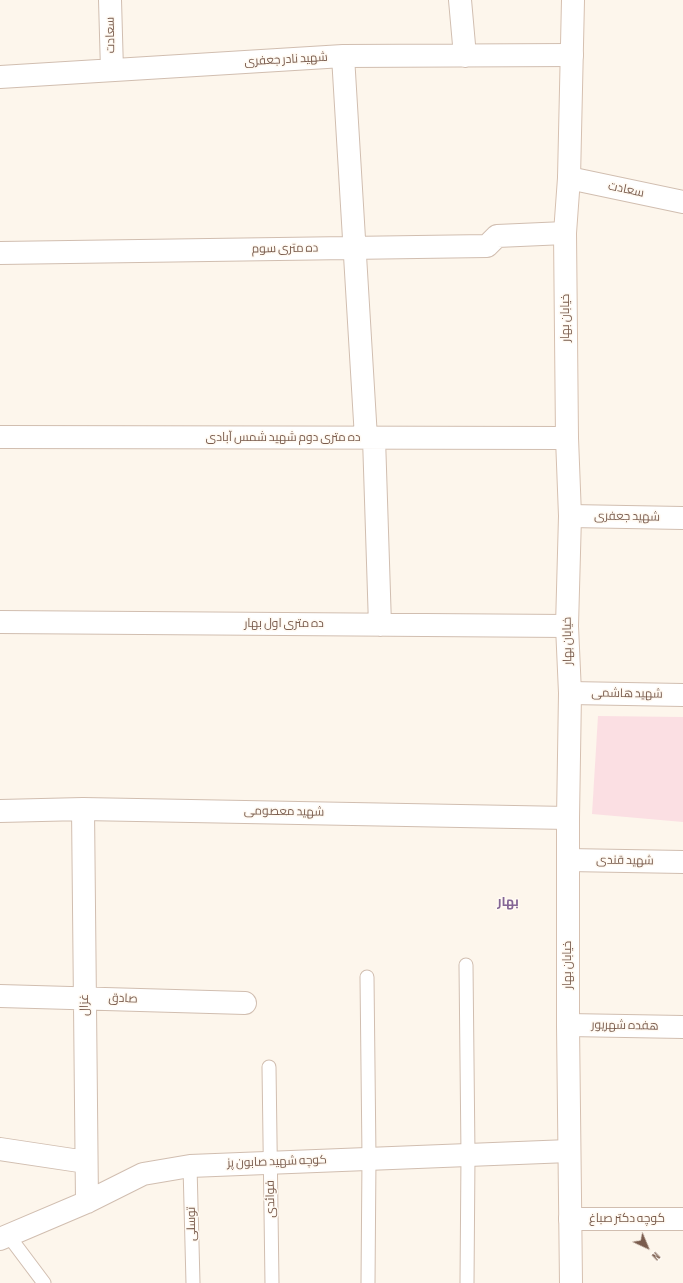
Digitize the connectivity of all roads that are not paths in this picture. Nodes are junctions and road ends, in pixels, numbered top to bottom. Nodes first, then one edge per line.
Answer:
1 (110, 0) edge
2 (460, 0) edge
3 (573, 0) edge
4 (572, 55) junction
5 (344, 56) junction
6 (464, 56) junction
7 (112, 70) junction
8 (0, 77) edge
9 (569, 178) junction
10 (683, 202) edge
11 (565, 233) junction
12 (354, 248) junction
13 (0, 254) edge
14 (0, 437) edge
15 (370, 438) junction
16 (567, 438) junction
17 (570, 516) junction
18 (683, 518) edge
19 (0, 622) edge
20 (380, 625) junction
21 (567, 626) junction
22 (570, 694) junction
23 (683, 695) edge
24 (83, 809) junction
25 (0, 811) edge
26 (568, 818) junction
27 (568, 860) junction
28 (683, 862) edge
29 (466, 966) dead end
30 (367, 977) dead end
31 (0, 996) edge
32 (85, 998) junction
33 (245, 1003) dead end
34 (568, 1024) junction
35 (683, 1026) edge
36 (269, 1067) dead end
37 (0, 1149) edge
38 (569, 1151) junction
39 (468, 1154) junction
40 (369, 1158) junction
41 (86, 1162) junction
42 (271, 1162) junction
43 (190, 1166) junction
44 (87, 1202) junction
45 (570, 1219) junction
46 (683, 1219) edge
47 (4, 1237) edge
48 (44, 1283) edge
49 (193, 1283) edge
50 (272, 1283) edge
51 (368, 1283) edge
52 (467, 1283) edge
53 (571, 1283) edge

1 - 7 street, سعادت
2 - 6 street
3 - 4 street, خیابان بهار
4 - 6 street, شهید نادر جعفری
4 - 9 street, خیابان بهار
5 - 6 street, شهید نادر جعفری
5 - 7 street, شهید نادر جعفری
5 - 12 street
7 - 8 street, شهید نادر جعفری
9 - 10 street, سعادت
9 - 11 street, خیابان بهار
11 - 12 street, ده متری سوم
11 - 16 street, خیابان بهار
12 - 13 street, ده متری سوم
12 - 15 street
14 - 15 street, ده متری دوم شهید شمس آبادی
15 - 16 street, ده متری دوم شهید شمس آبادی
15 - 20 street
16 - 17 street, خیابان بهار
17 - 18 street, شهید جعفری
17 - 21 street, خیابان بهار
19 - 20 street, ده متری اول بهار
20 - 21 street, ده متری اول بهار
21 - 22 street, خیابان بهار
22 - 23 street, شهید هاشمی
22 - 26 street, خیابان بهار
24 - 25 street, شهید معصومی
24 - 26 street, شهید معصومی
24 - 32 street, غزال
26 - 27 street, خیابان بهار
27 - 28 street, شهید قندی
27 - 34 street, خیابان بهار
29 - 39 lane
30 - 40 lane
31 - 32 street, صادق
32 - 33 street, صادق
32 - 41 street, غزال
34 - 35 street, هفده شهریور
34 - 38 street, خیابان بهار
36 - 42 lane, فوائدی
37 - 41 street
38 - 39 street, کوچه شهید صابون پز
38 - 45 street, خیابان بهار
39 - 40 street, کوچه شهید صابون پز
39 - 52 lane
40 - 42 street, کوچه شهید صابون پز
40 - 51 lane
41 - 44 street, غزال
42 - 43 street, کوچه شهید صابون پز
42 - 50 lane, فوائدی
43 - 44 street, کوچه شهید صابون پز
43 - 49 lane, توسلی
44 - 47 street, کوچه شهید صابون پز
45 - 46 street, کوچه دکتر صباغ
45 - 53 street, خیابان بهار
47 - 48 lane

